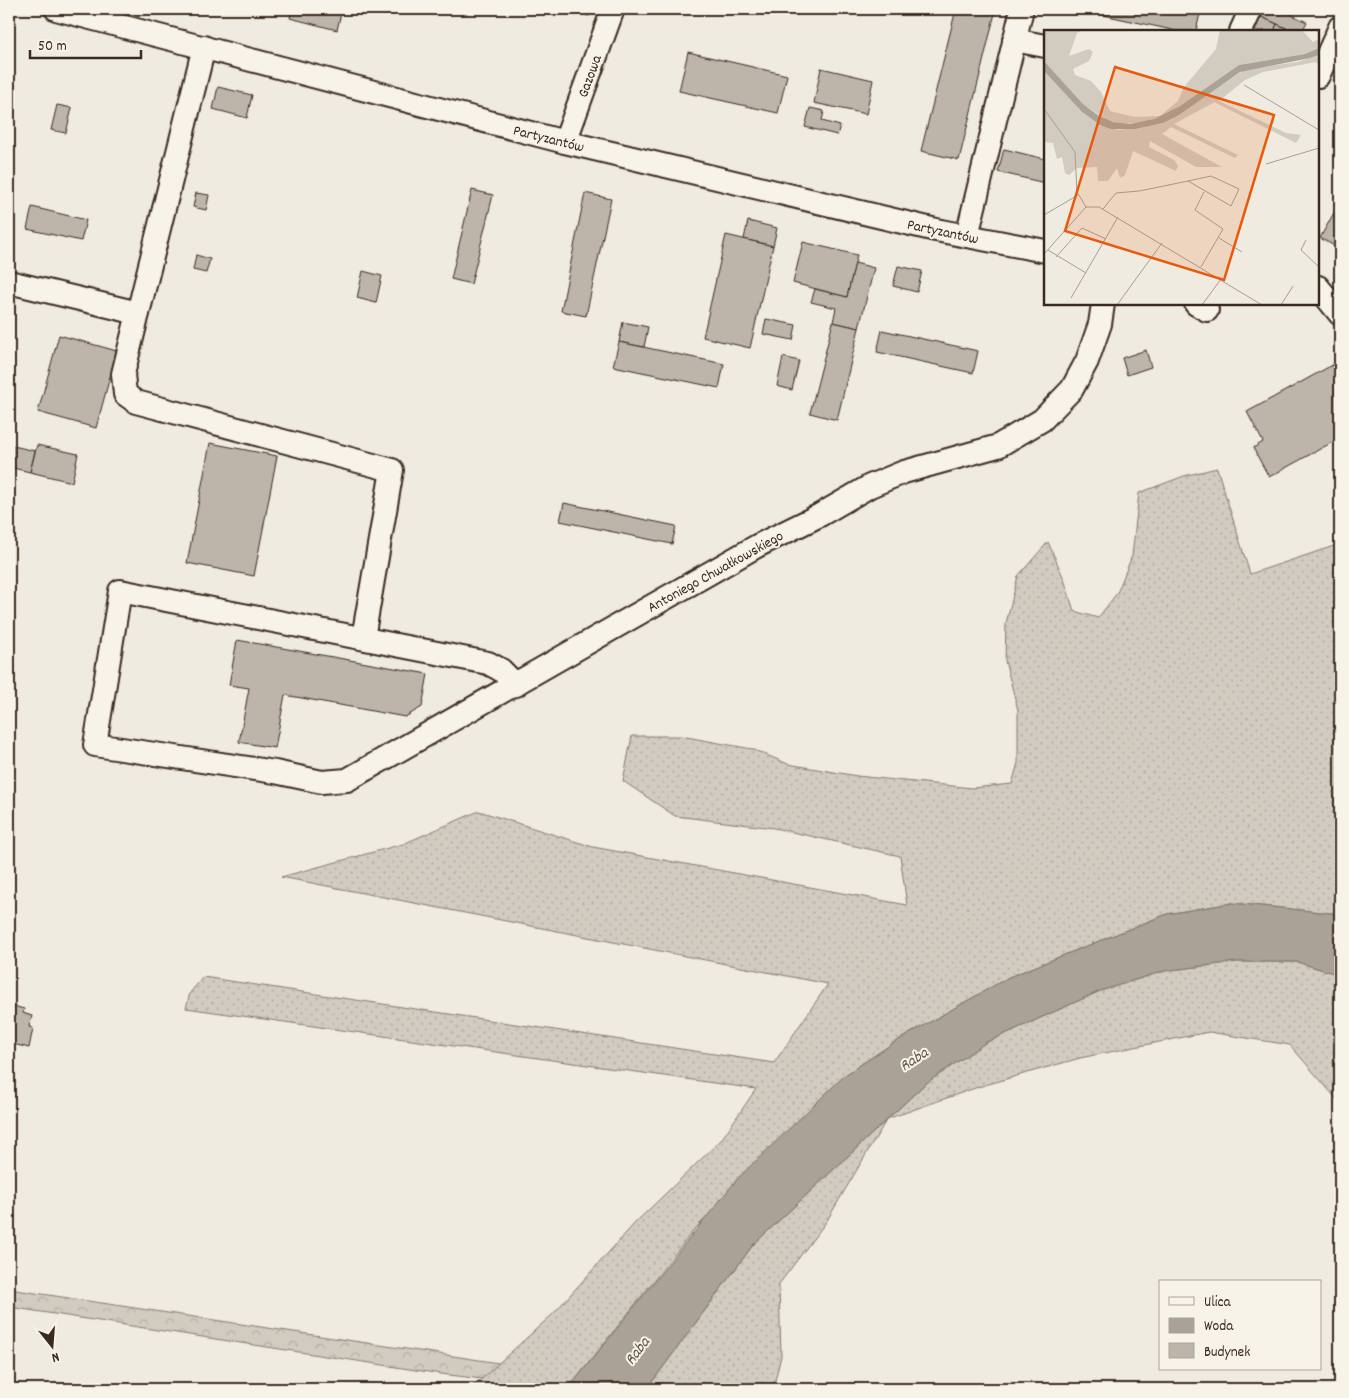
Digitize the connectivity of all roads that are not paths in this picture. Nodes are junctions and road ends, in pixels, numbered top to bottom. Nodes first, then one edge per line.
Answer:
1 (56, 9) edge
2 (613, 9) edge
3 (1022, 9) edge
4 (1251, 9) edge
5 (1340, 27) edge
6 (1241, 30) edge
7 (1014, 40) junction
8 (1044, 46) edge
9 (204, 47) junction
10 (1319, 74) edge
11 (565, 142) junction
12 (968, 236) junction
13 (1044, 251) edge
14 (9, 282) edge
15 (1319, 288) edge
16 (1103, 305) edge
17 (1340, 312) edge
18 (138, 313) junction
19 (363, 638) junction
20 (516, 686) junction

1 - 9 street, Partyzantów
2 - 11 street, Gazowa
3 - 7 street
4 - 6 street
5 - 10 street
7 - 8 street
7 - 12 street
9 - 11 street, Partyzantów
9 - 18 street
11 - 12 street, Partyzantów
12 - 13 street, Partyzantów
14 - 18 street
15 - 17 street
16 - 20 street, Antoniego Chwałkowskiego
18 - 19 street
19 - 20 street
19 - 20 street, Antoniego Chwałkowskiego

